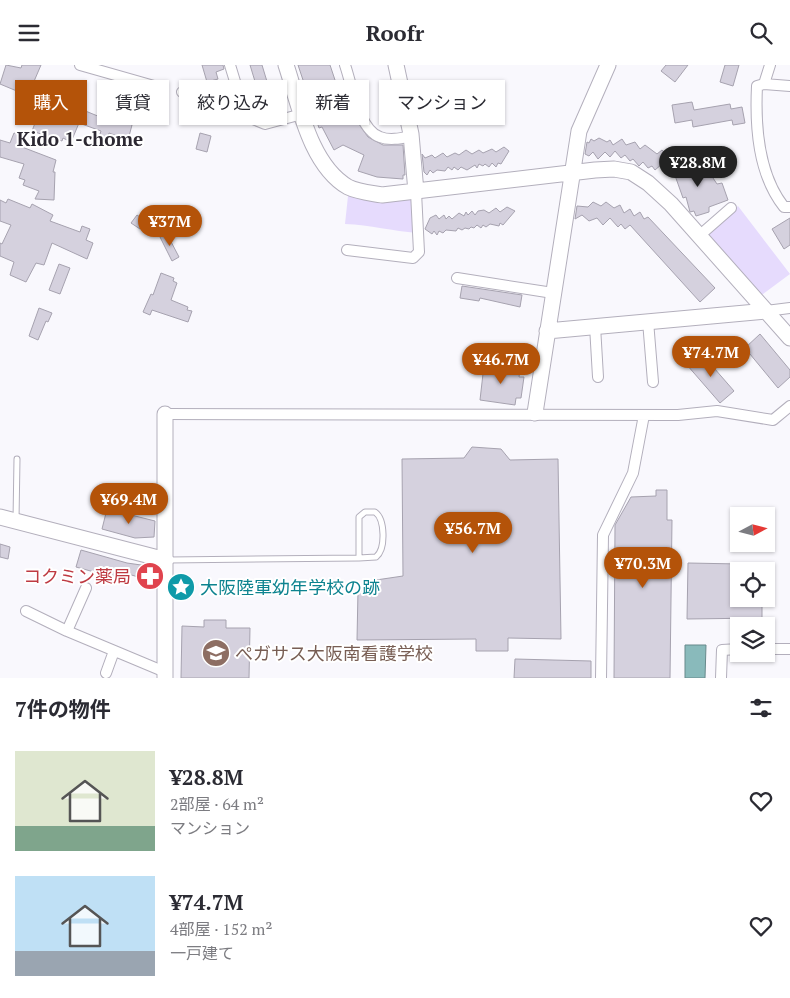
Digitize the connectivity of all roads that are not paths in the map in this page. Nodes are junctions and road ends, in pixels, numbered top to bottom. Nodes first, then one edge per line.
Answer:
1 (80, 65) edge
2 (230, 65) edge
3 (286, 65) edge
4 (345, 65) edge
5 (396, 65) edge
6 (608, 65) edge
7 (770, 65) edge
8 (133, 80) edge
9 (234, 80) edge
10 (764, 84) junction
11 (790, 86) edge
12 (297, 99) edge
13 (306, 125) edge
14 (412, 136) junction
15 (571, 173) junction
16 (416, 192) junction
17 (790, 207) edge
18 (731, 208) dead end
19 (700, 236) junction
20 (347, 250) dead end
21 (457, 278) dead end
22 (552, 293) junction
23 (790, 308) edge
24 (766, 311) junction
25 (648, 321) junction
26 (595, 326) junction
27 (546, 331) junction
28 (790, 338) edge
29 (598, 377) dead end
30 (653, 382) dead end
31 (790, 406) edge
32 (535, 413) junction
33 (165, 414) joint
34 (644, 415) junction
35 (17, 459) dead end
36 (0, 517) edge
37 (16, 521) junction
38 (358, 558) junction
39 (166, 560) junction
40 (86, 588) dead end
41 (26, 611) dead end
42 (67, 631) junction
43 (775, 649) edge
44 (790, 649) edge
45 (730, 650) edge
46 (114, 651) junction
47 (106, 673) dead end
48 (165, 675) edge
49 (601, 678) edge
50 (721, 678) edge

1 - 8 street
2 - 9 street
3 - 12 street
4 - 14 street
5 - 14 street
6 - 15 street
7 - 10 street
10 - 11 street
10 - 17 street
13 - 16 street
14 - 16 street
15 - 16 street
15 - 19 street
15 - 22 street
16 - 20 street
18 - 19 street
19 - 24 street
21 - 22 street
22 - 27 street
23 - 24 street
24 - 25 street
24 - 28 street
25 - 26 street
25 - 30 street
26 - 27 street
26 - 29 street
27 - 32 street
31 - 34 street
32 - 33 street
32 - 34 street
33 - 39 street
34 - 49 street
35 - 37 lane
36 - 37 street
37 - 39 street
38 - 38 lane
38 - 39 lane
39 - 48 street
40 - 42 street
41 - 42 street
42 - 46 street
43 - 44 street
45 - 50 street
46 - 47 street
46 - 48 street

